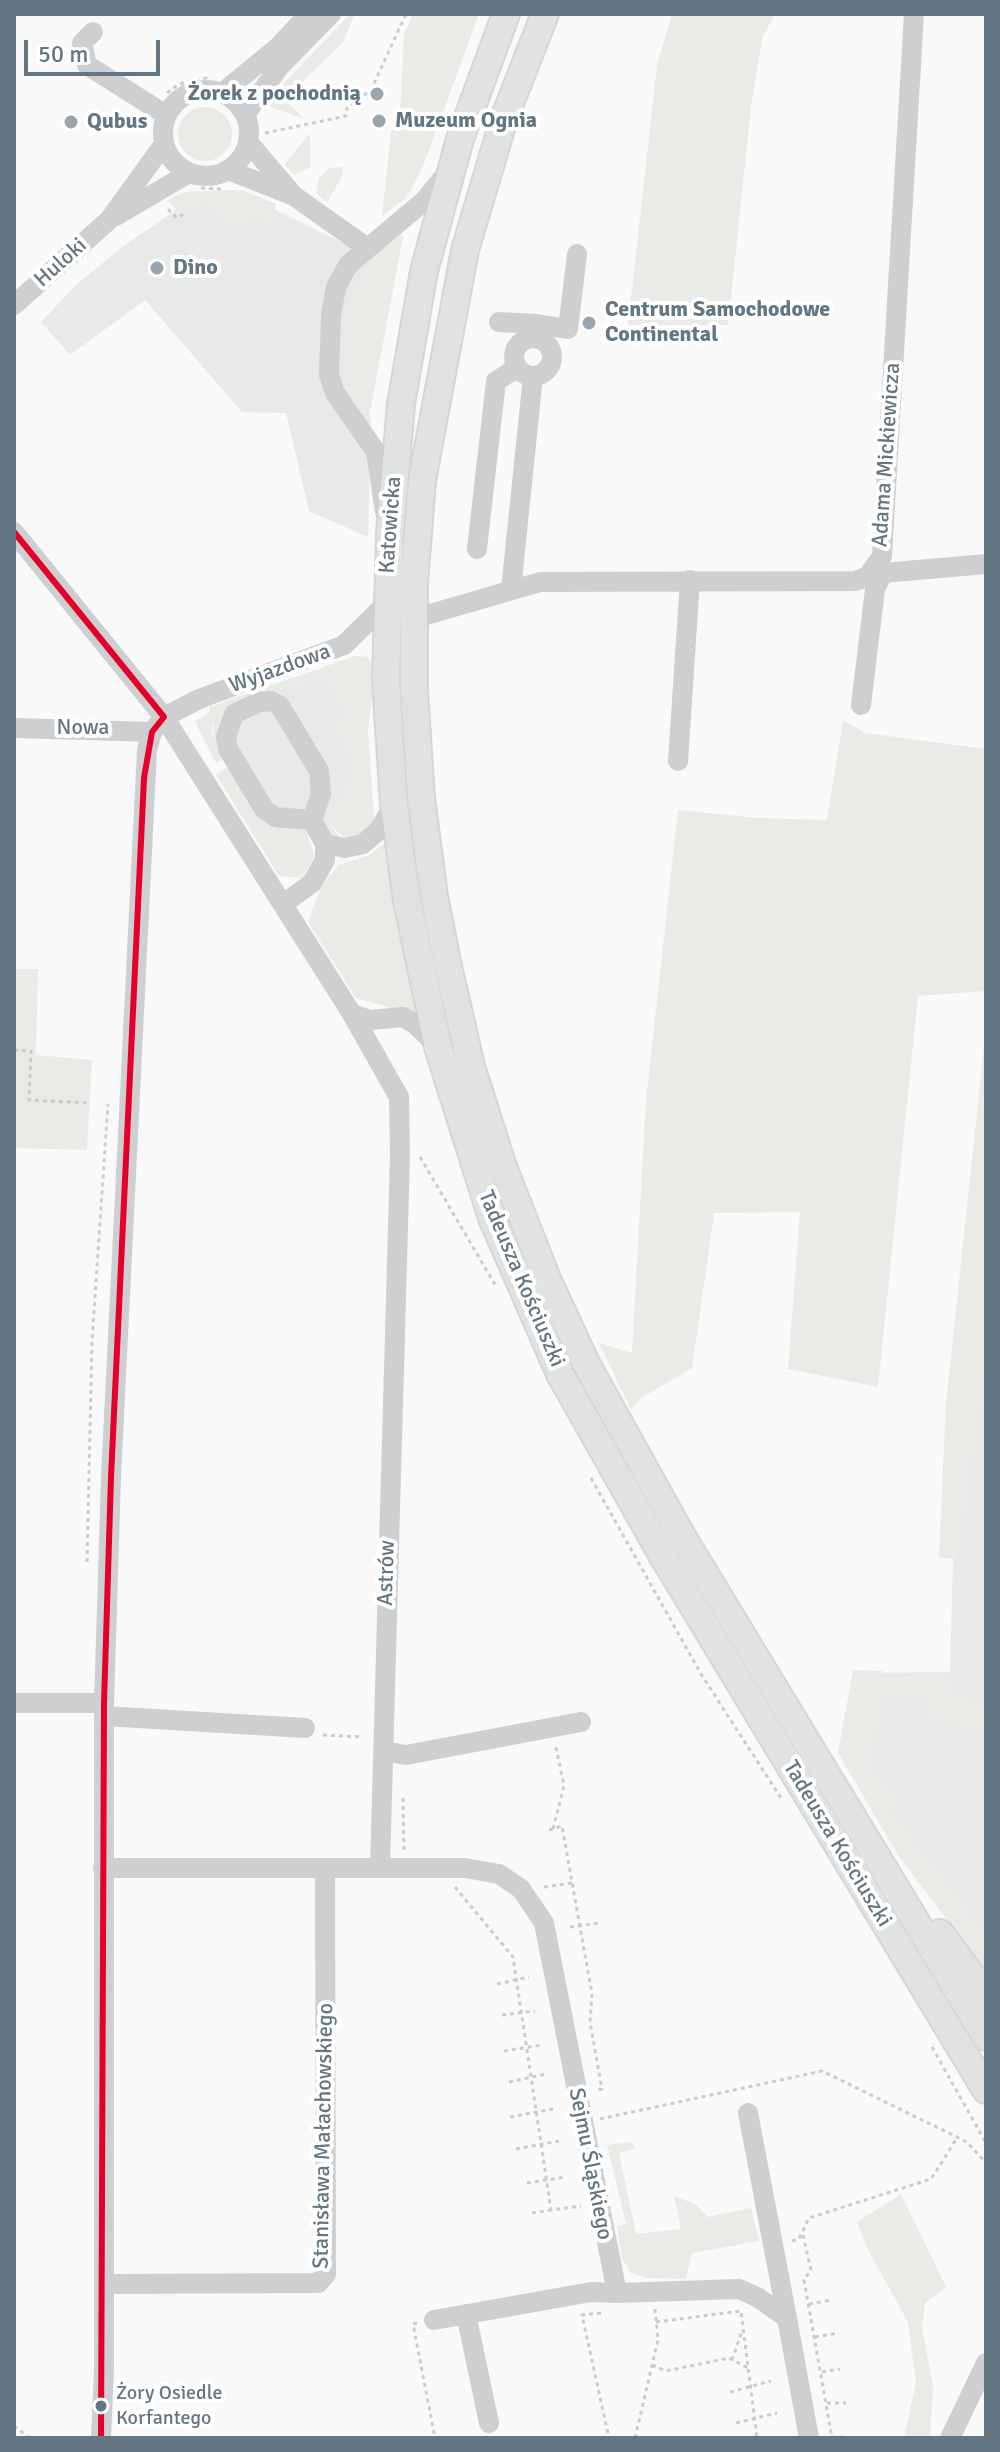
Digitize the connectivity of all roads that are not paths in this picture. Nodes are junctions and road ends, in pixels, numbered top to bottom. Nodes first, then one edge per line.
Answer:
1 (309, 14) edge
2 (331, 14) edge
3 (506, 14) edge
4 (545, 14) edge
5 (914, 14) edge
6 (93, 32) dead end
7 (222, 93) junction
8 (166, 115) junction
9 (245, 115) junction
10 (255, 138) junction
11 (164, 144) junction
12 (451, 168) junction
13 (230, 179) junction
14 (192, 180) junction
15 (294, 196) junction
16 (109, 220) junction
17 (366, 247) junction
18 (577, 254) dead end
19 (14, 305) edge
20 (499, 322) dead end
21 (536, 332) junction
22 (525, 372) junction
23 (14, 532) edge
24 (390, 533) junction
25 (477, 549) dead end
26 (986, 564) edge
27 (878, 572) junction
28 (690, 580) junction
29 (511, 590) junction
30 (386, 604) junction
31 (413, 619) junction
32 (861, 705) dead end
33 (158, 724) junction
34 (14, 728) edge
35 (678, 761) dead end
36 (394, 805) junction
37 (312, 820) junction
38 (325, 844) junction
39 (283, 904) junction
40 (352, 1014) junction
41 (463, 1035) joint
42 (438, 1047) junction
43 (14, 1703) edge
44 (104, 1710) junction
45 (581, 1722) dead end
46 (305, 1728) road end
47 (383, 1745) junction
48 (881, 1865) junction
49 (103, 1868) junction
50 (325, 1868) junction
51 (380, 1868) junction
52 (986, 1995) edge
53 (986, 2037) edge
54 (986, 2090) edge
55 (748, 2113) dead end
56 (104, 2284) junction
57 (614, 2302) junction
58 (466, 2314) junction
59 (787, 2318) junction
60 (434, 2320) road end
61 (986, 2363) edge
62 (489, 2423) dead end
63 (101, 2438) edge
64 (809, 2438) edge
65 (950, 2438) edge

1 - 7 street
2 - 9 street
3 - 12 main road, Katowicka
4 - 31 main road, Katowicka
5 - 27 street, Adama Mickiewicza
6 - 8 street
7 - 8 street
7 - 9 street
8 - 11 street
9 - 10 street
10 - 13 street
10 - 15 street
11 - 14 street
11 - 16 street, Huloki
12 - 17 street
12 - 24 main road, Katowicka
13 - 14 street
13 - 15 street
14 - 16 street, Huloki
15 - 17 street
16 - 19 street, Huloki
17 - 24 street
18 - 21 street
20 - 21 street
21 - 22 street
21 - 22 street
22 - 25 street
22 - 29 street
23 - 33 street
24 - 30 main road, Katowicka
26 - 27 street
27 - 28 street, Adama Mickiewicza
27 - 32 street
28 - 29 street, Adama Mickiewicza
28 - 35 street
29 - 31 street, Adama Mickiewicza
30 - 33 street, Wyjazdowa
30 - 36 main road, Katowicka
31 - 41 main road, Katowicka
33 - 34 street, Nowa
33 - 39 street
33 - 44 street
36 - 38 street
36 - 42 main road, Katowicka
37 - 37 street
37 - 38 street
38 - 39 street
39 - 40 street
40 - 42 street
40 - 47 street, Astrów
41 - 48 main road, Tadeusza Kościuszki
42 - 54 main road, Tadeusza Kościuszki
43 - 44 street
44 - 46 street
44 - 49 street
45 - 47 street
47 - 51 street, Astrów
48 - 52 main road
48 - 53 main road, Tadeusza Kościuszki
49 - 50 street
49 - 56 street
50 - 51 street
50 - 56 street, Stanisława Małachowskiego
51 - 57 street, Sejmu Śląskiego
55 - 59 street
56 - 63 street
57 - 58 street
57 - 59 street
58 - 60 street
58 - 62 street
59 - 64 street
61 - 65 street

